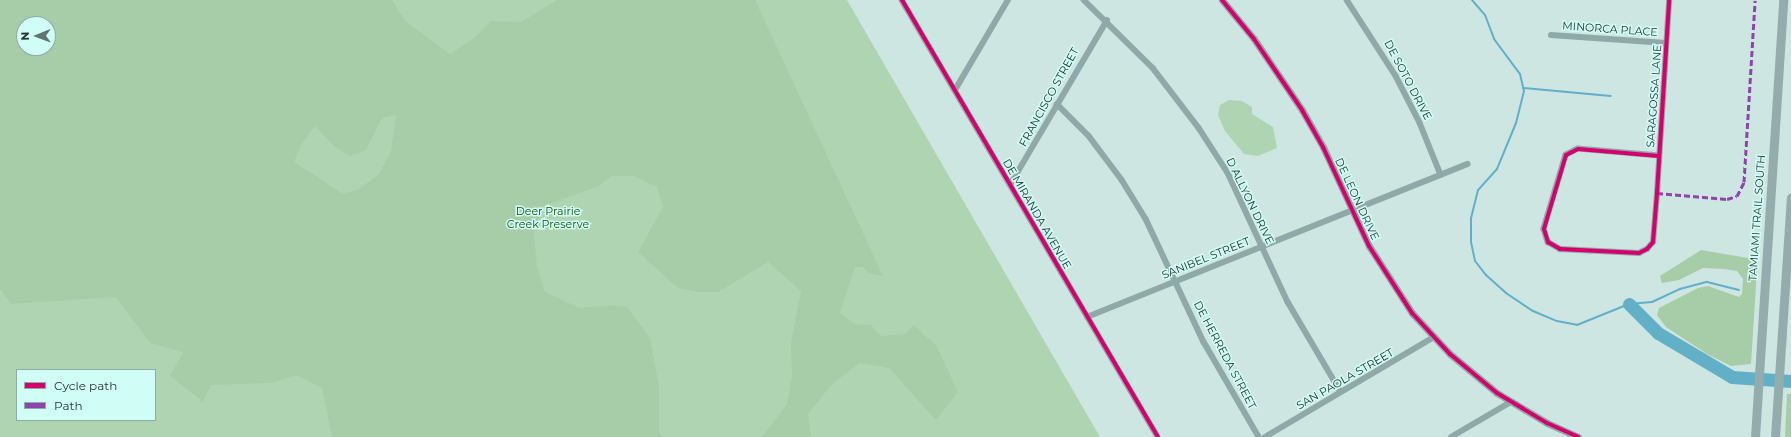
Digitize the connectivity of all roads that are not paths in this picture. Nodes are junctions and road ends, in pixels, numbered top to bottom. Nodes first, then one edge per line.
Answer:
1 (902, 0) edge
2 (1008, 0) edge
3 (1084, 0) edge
4 (1222, 0) edge
5 (1347, 0) edge
6 (1669, 0) edge
7 (1783, 0) edge
8 (1107, 20) junction
9 (1552, 35) dead end
10 (1666, 43) junction
11 (955, 90) junction
12 (1057, 104) junction
13 (1659, 156) junction
14 (1467, 164) dead end
15 (1441, 175) junction
16 (1010, 185) junction
17 (1791, 198) edge
18 (1352, 210) junction
19 (1262, 246) junction
20 (1789, 252) edge
21 (1176, 281) junction
22 (1087, 317) junction
23 (1434, 337) junction
24 (1342, 392) junction
25 (1511, 402) junction
26 (1158, 437) edge
27 (1259, 437) edge
28 (1265, 437) edge
29 (1451, 437) edge
30 (1578, 437) edge
31 (1755, 437) edge
32 (1776, 437) edge

1 - 11 street, DE MIRANDA AVENUE
2 - 11 street
3 - 8 street, D ALLYON DRIVE
4 - 18 street, DE LEON DRIVE
5 - 15 street, DE SOTO DRIVE
6 - 10 street, SARAGOSSA LANE
7 - 31 main road, TAMIAMI TRAIL SOUTH
8 - 12 street, FRANCISCO STREET
8 - 19 street, D ALLYON DRIVE
9 - 10 street, MINORCA PLACE
10 - 13 street, SARAGOSSA LANE
11 - 16 street, DE MIRANDA AVENUE
12 - 16 street, FRANCISCO STREET
12 - 21 street, DE HERREDA STREET
13 - 13 street, SARAGOSSA LANE
14 - 15 street, SANIBEL STREET
15 - 18 street, SANIBEL STREET
16 - 22 street, DE MIRANDA AVENUE
17 - 20 main road
18 - 19 street, SANIBEL STREET
18 - 23 street, DE LEON DRIVE
19 - 21 street, SANIBEL STREET
19 - 24 street, D ALLYON DRIVE
20 - 32 main road
21 - 22 street, SANIBEL STREET
21 - 27 street, DE HERREDA STREET
22 - 26 street, DE MIRANDA AVENUE
23 - 24 street, SAN PAOLA STREET
23 - 25 street, DE LEON DRIVE
24 - 28 street, SAN PAOLA STREET
25 - 29 street
25 - 30 street, DE LEON DRIVE

